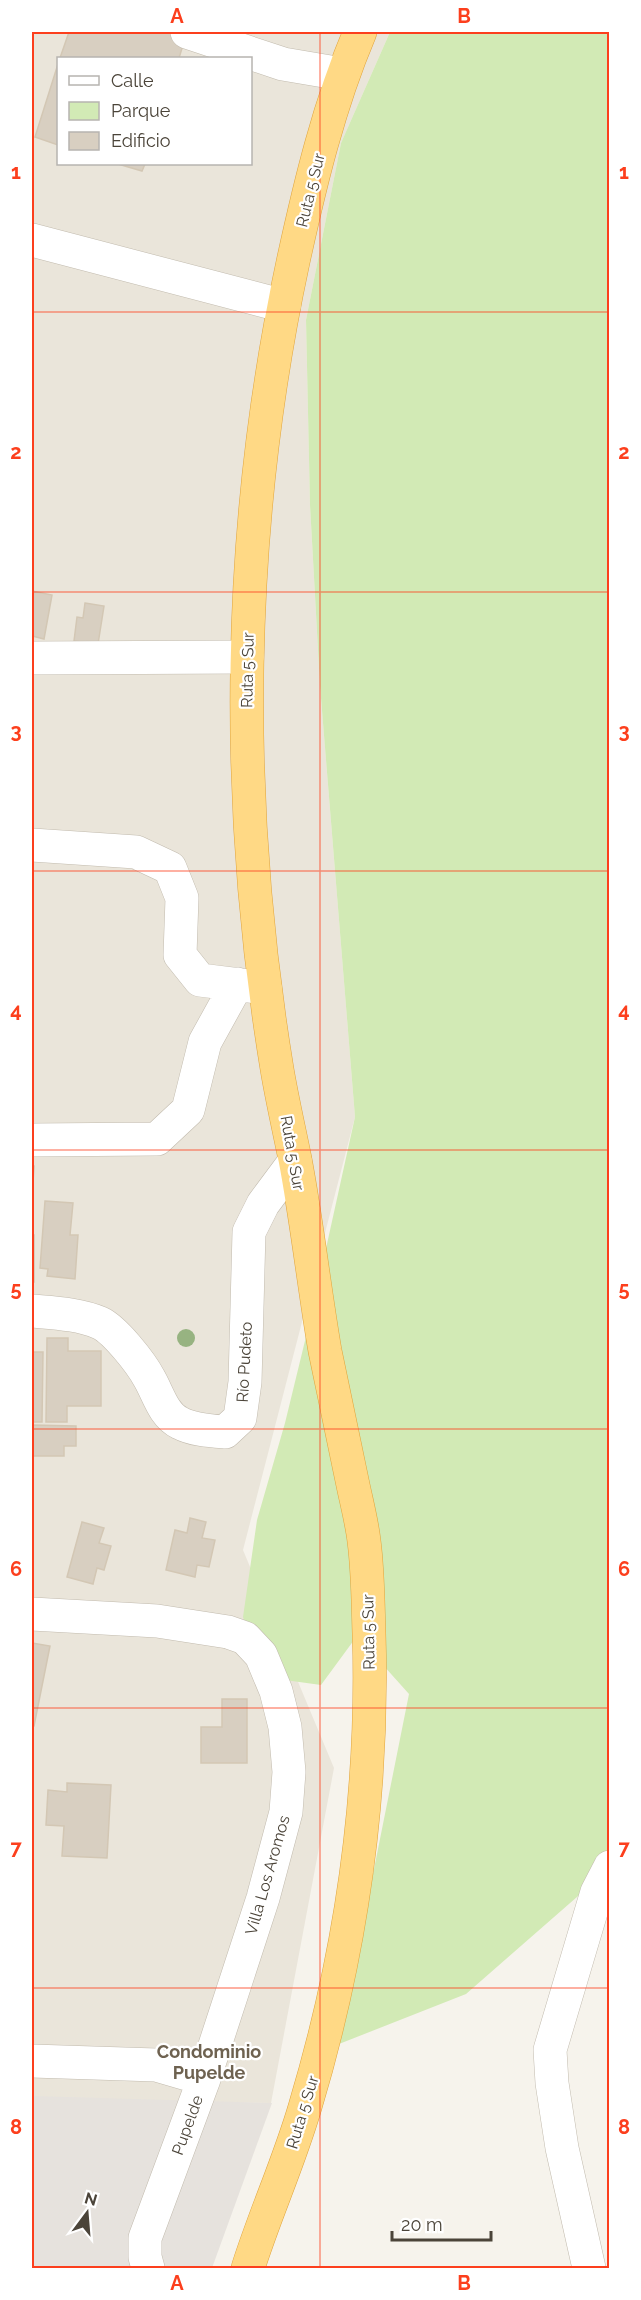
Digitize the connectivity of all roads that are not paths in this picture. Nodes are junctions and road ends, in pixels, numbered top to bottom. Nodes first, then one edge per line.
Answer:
1 (187, 32) edge
2 (360, 32) edge
3 (250, 41) edge
4 (342, 74) junction
5 (32, 240) edge
6 (284, 306) junction
7 (247, 657) junction
8 (32, 658) edge
9 (32, 845) edge
10 (251, 986) junction
11 (32, 1140) edge
12 (295, 1161) junction
13 (32, 1311) edge
14 (32, 1614) edge
15 (609, 1867) edge
16 (32, 2061) edge
17 (204, 2079) junction
18 (148, 2268) edge
19 (248, 2268) edge
20 (589, 2268) edge

1 - 3 street
2 - 4 highway, Ruta 5 Sur
3 - 4 street
4 - 6 highway, Ruta 5 Sur
5 - 6 street
6 - 7 highway, Ruta 5 Sur
7 - 8 street
7 - 10 highway, Ruta 5 Sur
9 - 10 street
10 - 11 street
10 - 12 highway, Ruta 5 Sur
12 - 13 street, Río Pudeto
12 - 19 highway, Ruta 5 Sur
14 - 17 street, Villa Los Aromos
15 - 20 street
16 - 17 street, Pupelde
17 - 18 street, Pupelde

